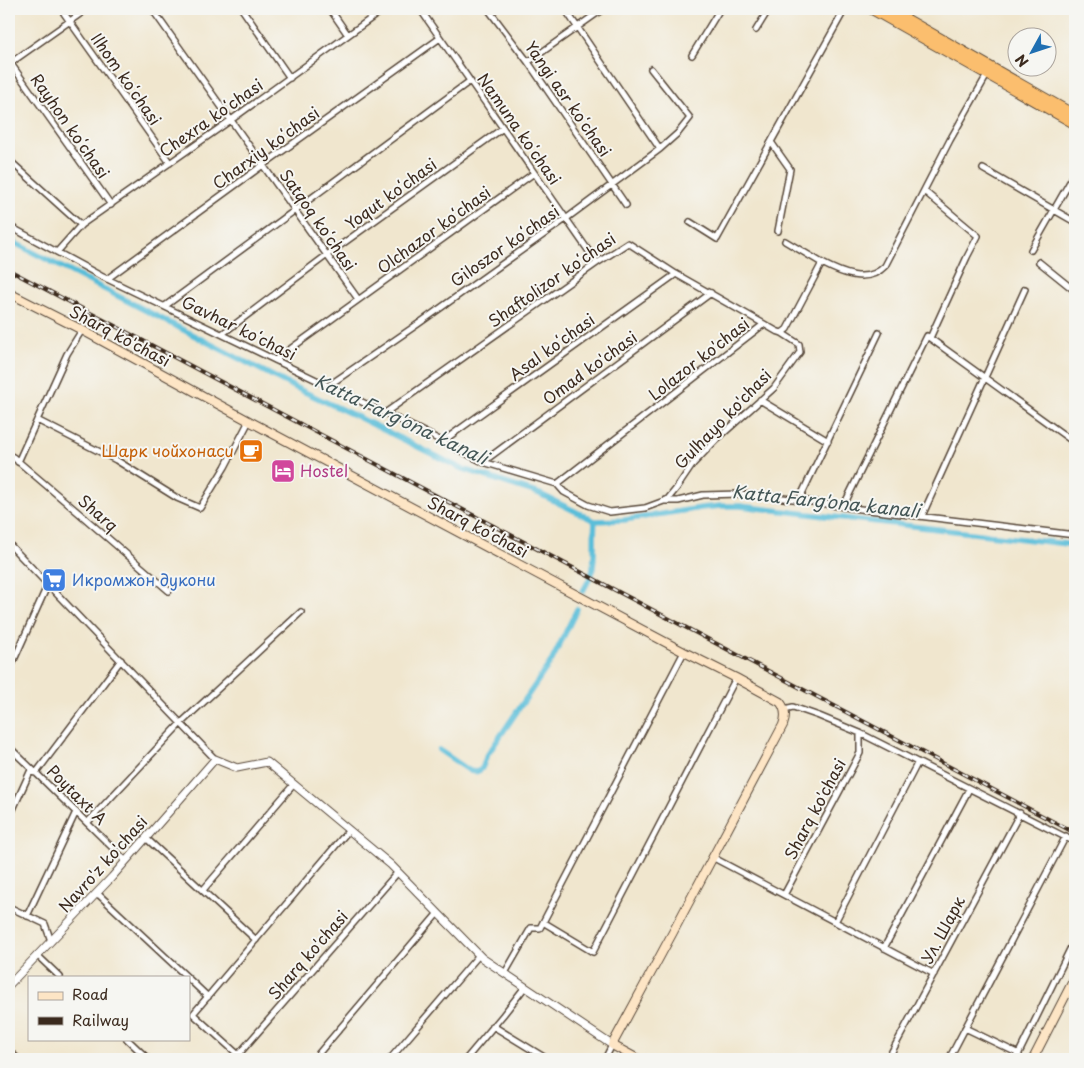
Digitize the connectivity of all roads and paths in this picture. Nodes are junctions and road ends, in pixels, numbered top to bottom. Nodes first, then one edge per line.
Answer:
1 (61, 9) edge
2 (87, 9) edge
3 (152, 9) edge
4 (242, 9) edge
5 (330, 9) edge
6 (384, 9) edge
7 (420, 9) edge
8 (488, 9) edge
9 (565, 9) edge
10 (603, 9) edge
11 (720, 9) edge
12 (769, 9) edge
13 (845, 9) edge
14 (872, 9) edge
15 (889, 9) edge
16 (70, 21) junction
17 (577, 26) junction
18 (756, 30) dead end
19 (348, 35) junction
20 (440, 38) junction
21 (692, 55) dead end
22 (528, 62) junction
23 (9, 63) edge
24 (651, 69) dead end
25 (987, 75) junction
26 (290, 78) junction
27 (470, 81) junction
28 (1075, 114) edge
29 (231, 120) junction
30 (1075, 124) edge
31 (503, 128) junction
32 (771, 142) junction
33 (660, 149) junction
34 (9, 160) edge
35 (170, 163) junction
36 (263, 165) junction
37 (983, 169) dead end
38 (534, 173) junction
39 (1075, 173) edge
40 (611, 185) junction
41 (924, 191) junction
42 (111, 205) junction
43 (626, 205) dead end
44 (296, 210) junction
45 (1054, 210) junction
46 (567, 218) junction
47 (690, 222) dead end
48 (1075, 222) edge
49 (9, 226) edge
50 (81, 226) junction
51 (778, 231) dead end
52 (785, 241) dead end
53 (1031, 250) dead end
54 (57, 252) junction
55 (327, 255) junction
56 (1038, 262) dead end
57 (597, 263) junction
58 (822, 263) junction
59 (676, 274) junction
60 (107, 279) junction
61 (1025, 289) dead end
62 (1075, 291) edge
63 (9, 293) edge
64 (711, 293) junction
65 (358, 299) junction
66 (164, 306) junction
67 (764, 324) junction
68 (82, 330) junction
69 (782, 333) junction
70 (879, 333) dead end
71 (222, 334) junction
72 (930, 338) junction
73 (274, 360) junction
74 (984, 378) junction
75 (328, 386) junction
76 (760, 400) junction
77 (385, 413) junction
78 (37, 420) junction
79 (249, 421) junction
80 (443, 441) junction
81 (828, 441) junction
82 (1075, 443) edge
83 (9, 455) edge
84 (18, 462) junction
85 (483, 462) junction
86 (557, 484) junction
87 (799, 500) junction
88 (664, 501) junction
89 (843, 506) junction
90 (922, 516) junction
91 (1075, 535) edge
92 (9, 544) edge
93 (48, 584) junction
94 (169, 591) dead end
95 (301, 612) dead end
96 (684, 652) junction
97 (9, 653) edge
98 (16, 656) junction
99 (121, 660) junction
100 (9, 671) edge
101 (736, 678) junction
102 (784, 710) junction
103 (181, 724) junction
104 (860, 733) junction
105 (9, 747) edge
106 (215, 759) junction
107 (918, 762) junction
108 (36, 772) junction
109 (294, 784) junction
110 (969, 789) junction
111 (76, 812) junction
112 (1020, 813) junction
113 (9, 818) edge
114 (87, 822) junction
115 (349, 830) junction
116 (1066, 836) junction
117 (146, 838) junction
118 (1075, 842) edge
119 (712, 857) junction
120 (126, 861) junction
121 (398, 872) junction
122 (203, 890) junction
123 (97, 893) junction
124 (784, 895) junction
125 (9, 907) edge
126 (438, 913) junction
127 (27, 916) junction
128 (543, 922) junction
129 (835, 922) junction
130 (1075, 939) edge
131 (256, 940) junction
132 (51, 941) junction
133 (884, 948) junction
134 (37, 955) junction
135 (480, 955) junction
136 (505, 973) junction
137 (934, 974) junction
138 (59, 976) edge
139 (186, 976) edge
140 (1075, 977) edge
141 (190, 980) edge
142 (9, 985) edge
143 (525, 987) junction
144 (208, 997) junction
145 (493, 1026) junction
146 (965, 1028) junction
147 (128, 1040) edge
148 (612, 1045) junction
149 (9, 1050) edge
150 (238, 1055) junction
151 (1018, 1057) edge
152 (18, 1059) edge
153 (148, 1059) edge
154 (243, 1059) edge
155 (314, 1059) edge
156 (390, 1059) edge
157 (466, 1059) edge
158 (547, 1059) edge
159 (604, 1059) edge
160 (638, 1059) edge
161 (888, 1059) edge
162 (949, 1059) edge
163 (1033, 1059) edge

1 - 16 street, Ilhom koʻchasi
2 - 16 street
3 - 29 street, Satqoq koʻchasi
4 - 26 street
5 - 19 street
6 - 19 street, Chexra koʻchasi
7 - 20 street, Namuna koʻchasi
8 - 22 street, Yangi asr koʻchasi
9 - 17 street
10 - 17 street
11 - 21 street
12 - 18 street
13 - 32 street
14 - 25 highway
15 - 28 highway
16 - 23 street
16 - 35 street, Ilhom koʻchasi
17 - 22 street
17 - 33 street
19 - 26 street, Chexra koʻchasi
20 - 27 street, Namuna koʻchasi
20 - 36 street, Charxiy koʻchasi
22 - 40 street, Yangi asr koʻchasi
23 - 42 street, Rayhon koʻchasi
24 - 33 street, Giloszor koʻchasi
25 - 30 highway
25 - 41 street
26 - 29 street, Chexra koʻchasi
27 - 31 street, Namuna koʻchasi
27 - 44 street, Gavhar koʻchasi
29 - 35 street, Chexra koʻchasi
29 - 36 street, Satqoq koʻchasi
31 - 38 street, Namuna koʻchasi
31 - 55 street, Yoqut koʻchasi
32 - 47 street
32 - 51 street
33 - 40 street, Giloszor koʻchasi
34 - 50 street
35 - 42 street, Chexra koʻchasi
36 - 44 street, Satqoq koʻchasi
36 - 60 street, Charxiy koʻchasi
37 - 45 street
38 - 46 street, Namuna koʻchasi
38 - 65 street, Olchazor koʻchasi
39 - 45 street
40 - 43 street, Yangi asr koʻchasi
40 - 46 street, Giloszor koʻchasi
41 - 58 street
41 - 72 street
42 - 50 street, Chexra koʻchasi
44 - 55 street, Satqoq koʻchasi
44 - 66 street, Gavhar koʻchasi
45 - 48 street
45 - 53 street
46 - 57 street, Namuna koʻchasi
46 - 75 street, Giloszor koʻchasi
49 - 54 street, Gavhar koʻchasi
50 - 54 street, Chexra koʻchasi
52 - 58 street
54 - 60 street, Gavhar koʻchasi
55 - 65 street, Satqoq koʻchasi
55 - 71 street, Yoqut koʻchasi
56 - 62 street
57 - 59 street, Shaftolizor koʻchasi
57 - 77 street, Shaftolizor koʻchasi
58 - 69 street
59 - 64 street, Shaftolizor koʻchasi
59 - 80 street, Asal koʻchasi
60 - 66 street, Gavhar koʻchasi
61 - 74 street
63 - 68 main road, Sharq ko'chasi
64 - 67 street, Shaftolizor koʻchasi
64 - 85 street, Omad ko'chasi
65 - 73 street, Olchazor koʻchasi
66 - 71 street, Gavhar koʻchasi
67 - 69 street, Lolazor ko'chasi
67 - 86 street, Lolazor ko'chasi
68 - 78 street
68 - 79 main road, Sharq ko'chasi
69 - 76 street, Gulhayo ko'chasi
70 - 81 street
71 - 73 street, Gavhar koʻchasi
72 - 74 street
72 - 89 street
73 - 75 street, Gavhar koʻchasi
74 - 82 street
74 - 90 street
75 - 77 street, Gavhar koʻchasi
76 - 81 street
76 - 88 street, Gulhayo ko'chasi
77 - 80 street, Gavhar koʻchasi
78 - 79 street
78 - 84 street
79 - 96 main road, Sharq ko'chasi
80 - 85 street, Gavhar koʻchasi
81 - 87 street
83 - 84 street, Sharq
84 - 94 street, Sharq
85 - 86 street, Gavhar koʻchasi
86 - 88 street, Gavhar koʻchasi
87 - 88 street, Gavhar koʻchasi
87 - 89 street, Gavhar koʻchasi
89 - 90 street, Gavhar koʻchasi
90 - 91 street, Gavhar koʻchasi
92 - 93 street
93 - 98 street
93 - 99 street
95 - 103 street
96 - 101 main road, Sharq ko'chasi
96 - 128 street
97 - 98 street
98 - 100 street
99 - 103 street
99 - 108 street
101 - 102 main road, Sharq ko'chasi
101 - 128 street
102 - 104 street
102 - 119 main road
103 - 106 street
103 - 114 street
104 - 107 street
104 - 124 street, Sharq ko'chasi
105 - 108 street, Poytaxt A
106 - 109 street
106 - 117 street, Navro'z ko'chasi
107 - 110 street
107 - 129 street
108 - 111 street, Poytaxt A
108 - 113 street
109 - 115 street
109 - 122 street
110 - 112 street
110 - 133 street
111 - 114 street, Poytaxt A
111 - 127 street
112 - 116 street
112 - 137 street, Ул. Шарк
114 - 120 street, Poytaxt A
115 - 121 street
115 - 131 street
116 - 118 street
116 - 146 street
117 - 120 street, Navro'z ko'chasi
117 - 122 street
119 - 124 street
119 - 148 main road
120 - 123 street, Navro'z ko'chasi
121 - 126 street
121 - 150 street, Sharq ko'chasi
122 - 131 street
123 - 132 street, Navro'z ko'chasi
123 - 139 street
124 - 129 street
125 - 127 street
126 - 135 street
126 - 155 street
127 - 132 street
128 - 136 street
129 - 133 street
130 - 151 street
131 - 144 street
132 - 134 street, Navro'z ko'chasi
133 - 137 street
134 - 138 street
134 - 142 street, Navro'z ko'chasi
135 - 136 street
135 - 156 street
136 - 143 street
137 - 161 street, Ул. Шарк
140 - 163 main road
141 - 144 street
143 - 145 street
143 - 148 street
144 - 150 street
145 - 157 street
145 - 158 street
146 - 151 street
146 - 162 street
147 - 153 street
148 - 159 street
148 - 160 main road
149 - 152 street
150 - 154 street

